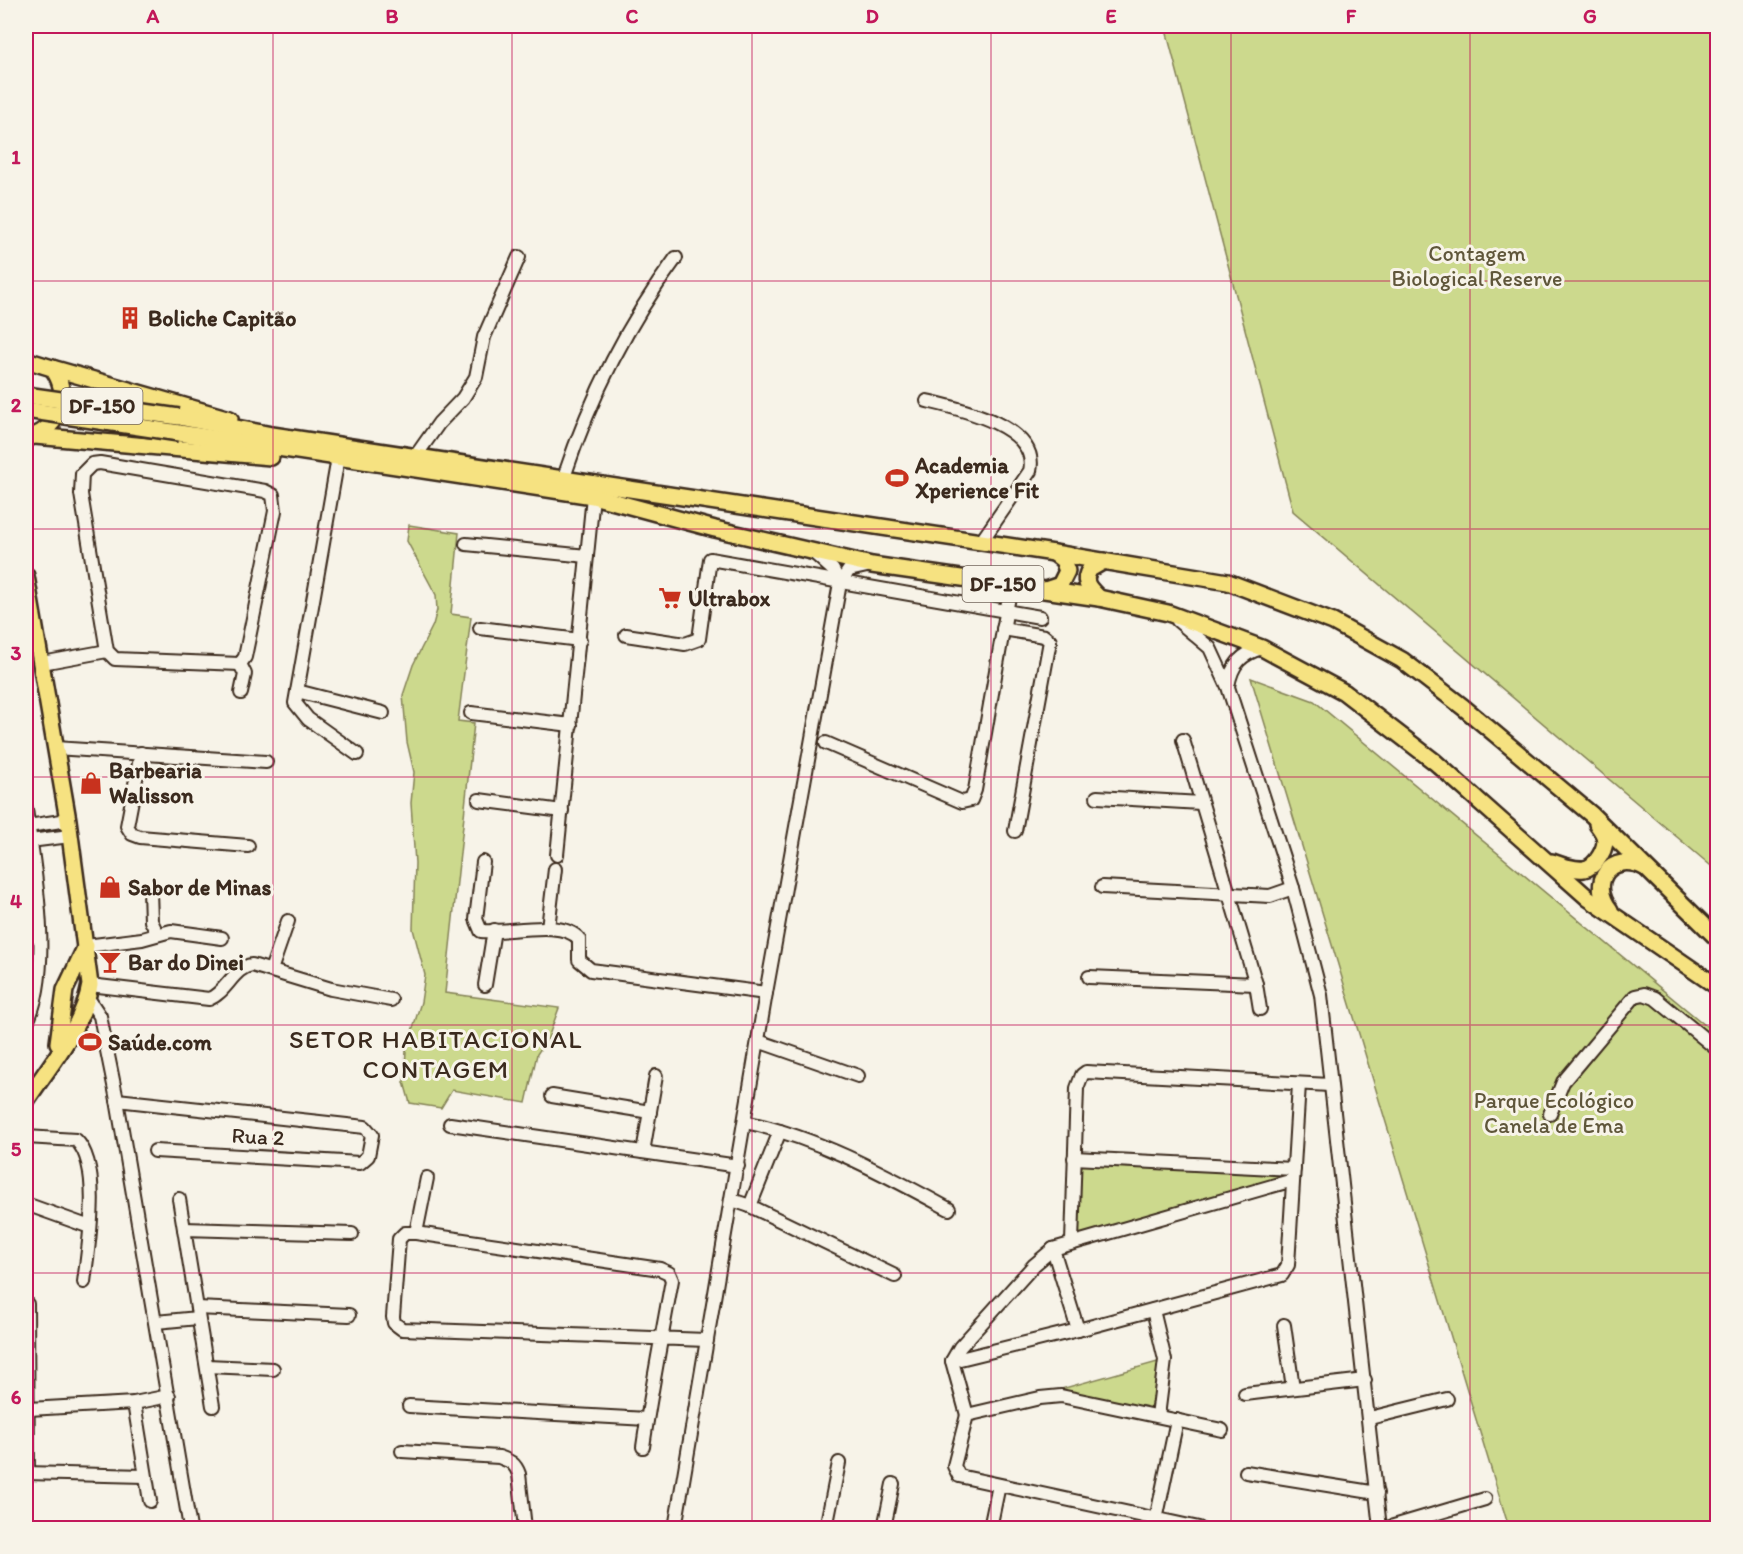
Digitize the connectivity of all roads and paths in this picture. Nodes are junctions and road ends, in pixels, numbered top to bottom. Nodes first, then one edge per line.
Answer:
1 (519, 257) dead end
2 (676, 258) dead end
3 (26, 360) edge
4 (52, 368) junction
5 (26, 395) edge
6 (927, 401) dead end
7 (26, 410) edge
8 (272, 435) junction
9 (28, 438) edge
10 (415, 457) junction
11 (334, 458) junction
12 (564, 477) junction
13 (593, 496) junction
14 (981, 542) junction
15 (465, 544) dead end
16 (813, 552) junction
17 (1054, 552) junction
18 (587, 556) junction
19 (1104, 561) junction
20 (872, 565) junction
21 (26, 576) edge
22 (840, 584) junction
23 (1011, 585) junction
24 (1048, 589) junction
25 (1100, 597) junction
26 (1006, 611) junction
27 (1168, 613) junction
28 (1040, 617) dead end
29 (480, 628) dead end
30 (1004, 629) junction
31 (627, 635) dead end
32 (580, 640) junction
33 (106, 647) junction
34 (1262, 648) junction
35 (41, 659) junction
36 (240, 664) junction
37 (1228, 687) junction
38 (297, 691) junction
39 (241, 693) dead end
40 (382, 713) dead end
41 (471, 713) dead end
42 (571, 725) junction
43 (1182, 740) dead end
44 (826, 743) dead end
45 (55, 748) junction
46 (141, 753) junction
47 (357, 754) dead end
48 (266, 762) dead end
49 (1097, 796) dead end
50 (479, 800) dead end
51 (1201, 803) junction
52 (26, 809) edge
53 (561, 811) junction
54 (1592, 814) junction
55 (28, 826) junction
56 (69, 828) junction
57 (1015, 831) dead end
58 (30, 841) junction
59 (248, 846) dead end
60 (557, 855) dead end
61 (1544, 859) junction
62 (483, 862) dead end
63 (30, 865) edge
64 (555, 869) dead end
65 (1652, 871) junction
66 (1102, 887) dead end
67 (1293, 888) junction
68 (150, 890) dead end
69 (1229, 894) junction
70 (1618, 920) junction
71 (288, 921) dead end
72 (548, 928) junction
73 (494, 930) junction
74 (157, 933) junction
75 (26, 936) edge
76 (40, 937) junction
77 (222, 938) dead end
78 (1718, 939) edge
79 (86, 946) junction
80 (271, 970) junction
81 (1089, 977) dead end
82 (69, 979) junction
83 (1256, 984) junction
84 (485, 985) dead end
85 (1718, 987) edge
86 (89, 988) junction
87 (766, 993) junction
88 (391, 1000) dead end
89 (29, 1007) edge
90 (63, 1008) junction
91 (1260, 1009) dead end
92 (81, 1014) junction
93 (100, 1016) junction
94 (26, 1024) edge
95 (758, 1041) junction
96 (1718, 1050) edge
97 (56, 1055) junction
98 (858, 1076) dead end
99 (656, 1077) dead end
100 (1299, 1083) junction
101 (1330, 1085) junction
102 (552, 1096) dead end
103 (117, 1100) junction
104 (26, 1101) edge
105 (650, 1112) junction
106 (1550, 1114) dead end
107 (745, 1122) junction
108 (450, 1124) dead end
109 (780, 1131) junction
110 (26, 1137) edge
111 (155, 1151) dead end
112 (643, 1152) junction
113 (1074, 1158) junction
114 (738, 1166) junction
115 (1294, 1175) junction
116 (427, 1178) dead end
117 (179, 1199) dead end
118 (732, 1200) junction
119 (26, 1204) edge
120 (750, 1206) junction
121 (949, 1209) dead end
122 (90, 1227) junction
123 (184, 1229) junction
124 (416, 1233) junction
125 (352, 1234) dead end
126 (1072, 1242) junction
127 (1053, 1249) junction
128 (895, 1276) dead end
129 (84, 1282) dead end
130 (27, 1304) edge
131 (1153, 1310) junction
132 (198, 1313) junction
133 (349, 1315) dead end
134 (156, 1322) junction
135 (1284, 1325) dead end
136 (1078, 1330) junction
137 (661, 1340) junction
138 (707, 1340) junction
139 (952, 1361) junction
140 (207, 1366) junction
141 (273, 1369) dead end
142 (1365, 1380) junction
143 (1293, 1388) junction
144 (1245, 1394) dead end
145 (169, 1396) junction
146 (1447, 1399) dead end
147 (134, 1403) junction
148 (213, 1406) dead end
149 (409, 1406) dead end
150 (29, 1409) junction
151 (967, 1415) junction
152 (1158, 1416) junction
153 (1370, 1418) junction
154 (647, 1419) junction
155 (1177, 1420) junction
156 (1222, 1430) dead end
157 (643, 1447) dead end
158 (402, 1451) dead end
159 (839, 1463) dead end
160 (1246, 1472) dead end
161 (27, 1473) edge
162 (145, 1476) junction
163 (893, 1484) dead end
164 (999, 1485) junction
165 (1377, 1493) junction
166 (1485, 1498) dead end
167 (150, 1501) dead end
168 (1156, 1520) junction
169 (190, 1528) edge
170 (525, 1528) edge
171 (675, 1528) edge
172 (826, 1528) edge
173 (884, 1528) edge
174 (990, 1528) edge
175 (1199, 1528) edge
176 (1380, 1528) edge
177 (1387, 1528) edge

1 - 10 street
2 - 12 street
3 - 4 main road
4 - 8 main road
4 - 9 main road
5 - 8 main road, DF-150, bridge
6 - 14 street
7 - 11 main road, DF-150, bridge
8 - 10 main road, DF-150
9 - 11 main road
10 - 12 main road, DF-150
11 - 13 main road, DF-150
11 - 38 street
12 - 14 main road, DF-150
13 - 16 main road, DF-150
13 - 18 street
14 - 17 main road, DF-150
15 - 18 street
16 - 20 main road, DF-150
16 - 22 street
17 - 19 main road, DF-150
17 - 24 main road
18 - 32 street
19 - 25 main road
19 - 54 main road, DF-150
20 - 22 street
20 - 23 main road, DF-150
21 - 35 main road
22 - 26 street
22 - 31 street
22 - 87 street
23 - 24 main road, DF-150
23 - 26 street
24 - 25 main road, DF-150
25 - 27 main road, DF-150
26 - 28 street
26 - 30 street
27 - 34 main road, DF-150
27 - 37 street
29 - 32 street
30 - 44 street
30 - 57 street
32 - 42 street
33 - 35 street
33 - 36 street
33 - 36 street
34 - 37 street
34 - 61 main road, DF-150
35 - 45 main road
36 - 39 street
37 - 67 street
38 - 40 street
38 - 47 street
41 - 42 street
42 - 53 street
43 - 51 street
45 - 46 street
45 - 56 main road
46 - 48 street
46 - 59 street
49 - 51 street
50 - 53 street
51 - 69 street
52 - 55 street
53 - 60 street
54 - 61 main road
54 - 65 main road, DF-150
55 - 56 street
55 - 58 street
56 - 58 street
56 - 79 main road
58 - 63 street
61 - 70 main road, DF-150
62 - 73 street
63 - 76 street
64 - 72 street
65 - 70 main road
65 - 78 main road, DF-150
66 - 69 street
67 - 69 street
67 - 101 street
68 - 74 street
69 - 83 street
70 - 85 main road, DF-150
71 - 80 street
72 - 73 street
72 - 87 street
73 - 84 street
74 - 77 street
74 - 79 street
75 - 76 street
76 - 89 street
79 - 82 main road
79 - 86 main road
80 - 86 street
80 - 88 street
81 - 83 street
82 - 86 main road
82 - 90 main road
83 - 91 street
86 - 92 main road
86 - 93 street
87 - 95 street
89 - 94 street
90 - 92 main road
90 - 97 main road
92 - 93 street
92 - 97 main road
93 - 103 street
95 - 98 street
95 - 107 street
96 - 106 street
97 - 104 main road
99 - 105 street
100 - 101 street
100 - 113 street
100 - 115 street
101 - 142 street
102 - 105 street
103 - 111 street, Rua 2
103 - 134 street
105 - 112 street
107 - 109 street
107 - 114 street
108 - 112 street
109 - 120 street
109 - 121 street
110 - 122 street
112 - 114 street
113 - 115 street
113 - 126 street
114 - 118 street
115 - 126 street
115 - 131 street
116 - 124 street
117 - 123 street
118 - 120 street
118 - 138 street
119 - 122 street
120 - 128 street
122 - 129 street
123 - 125 street
123 - 132 street
124 - 137 street
124 - 137 street
126 - 127 street
127 - 136 street
127 - 139 street
130 - 150 street
131 - 136 street
131 - 152 street
132 - 133 street
132 - 134 street
132 - 140 street
134 - 145 street
135 - 143 street
136 - 139 street
137 - 138 street
137 - 154 street
138 - 171 street
139 - 151 street
140 - 141 street
140 - 148 street
142 - 143 street
142 - 153 street
143 - 144 street
145 - 147 street
145 - 169 street
146 - 153 street
147 - 150 street
147 - 162 street
149 - 154 street
150 - 161 street
151 - 152 street
151 - 164 street
152 - 155 street
153 - 165 street
154 - 157 street
155 - 156 street
155 - 168 street
158 - 170 street
159 - 172 street
160 - 165 street
161 - 162 street
162 - 167 street
163 - 173 street
164 - 168 street
164 - 174 street
165 - 176 street
166 - 177 street
168 - 175 street

